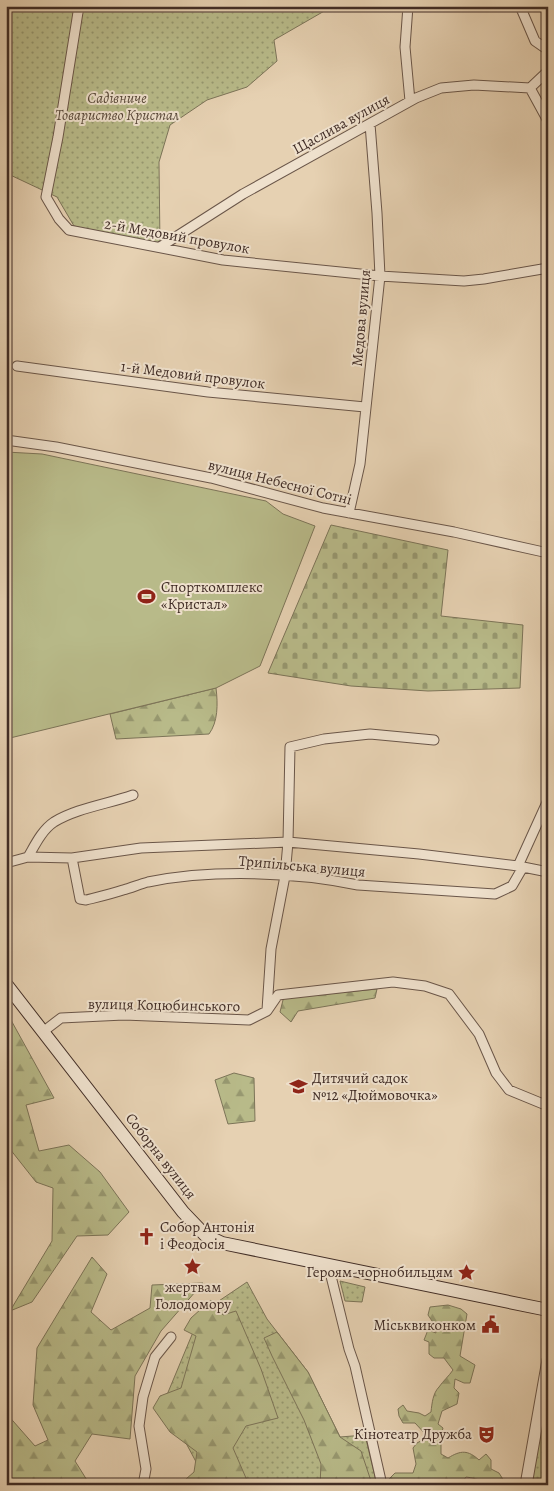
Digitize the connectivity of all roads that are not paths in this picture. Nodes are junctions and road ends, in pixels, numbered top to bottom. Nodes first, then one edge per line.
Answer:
1 (78, 6) edge
2 (408, 6) edge
3 (520, 6) edge
4 (548, 50) edge
5 (548, 71) edge
6 (530, 88) junction
7 (410, 101) junction
8 (548, 121) edge
9 (370, 124) junction
10 (160, 247) junction
11 (548, 268) edge
12 (380, 276) junction
13 (17, 366) dead end
14 (366, 407) junction
15 (6, 440) edge
16 (349, 513) junction
17 (548, 553) edge
18 (434, 740) dead end
19 (133, 795) dead end
20 (548, 800) edge
21 (288, 842) junction
22 (28, 857) junction
23 (72, 858) junction
24 (6, 864) edge
25 (520, 866) junction
26 (548, 872) edge
27 (285, 876) junction
28 (6, 984) edge
29 (267, 1011) junction
30 (44, 1031) junction
31 (548, 1106) edge
32 (328, 1264) junction
33 (548, 1310) edge
34 (171, 1337) dead end
35 (548, 1360) edge
36 (143, 1485) edge
37 (382, 1485) edge
38 (526, 1485) edge

1 - 10 street, 2-й Медовий провулок
2 - 7 street
3 - 4 street
5 - 6 street
6 - 7 street, Щаслива вулиця
6 - 8 street
7 - 9 street, Щаслива вулиця
9 - 10 street, Щаслива вулиця
9 - 12 street, Медова вулиця
10 - 12 street, 2-й Медовий провулок
11 - 12 street, 2-й Медовий провулок
12 - 14 street, Медова вулиця
13 - 14 street, 1-й Медовий провулок
14 - 16 street, Медова вулиця
15 - 16 street, вулиця Небесної Сотні
16 - 17 street, вулиця Небесної Сотні
18 - 21 street
19 - 22 street
20 - 25 street, Трипільська вулиця
21 - 23 street, Трипільська вулиця
21 - 25 street, Трипільська вулиця
21 - 27 street
22 - 23 street, Трипільська вулиця
22 - 24 street, Трипільська вулиця
23 - 27 street, Трипільська вулиця
25 - 26 street, Трипільська вулиця
25 - 27 street, Трипільська вулиця
27 - 29 street
28 - 30 main road, Соборна вулиця
29 - 30 street, вулиця Коцюбинського
29 - 31 street, вулиця Коцюбинського
30 - 32 main road, Соборна вулиця
32 - 33 main road, Соборна вулиця
32 - 37 street
34 - 36 street
35 - 38 street

